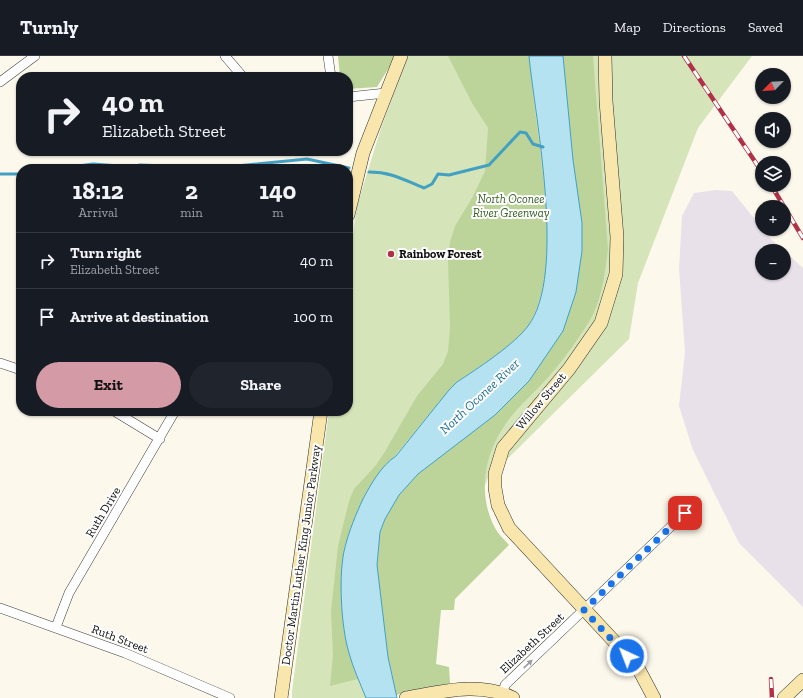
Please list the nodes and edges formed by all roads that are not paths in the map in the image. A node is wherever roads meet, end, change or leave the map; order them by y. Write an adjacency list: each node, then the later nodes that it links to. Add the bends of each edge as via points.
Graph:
1 (35, 56): 8 (street)
2 (225, 56): 6 (street)
3 (328, 56): 7 (street)
4 (401, 56): 9 (street)
5 (605, 56): 20 (street, Willow Street, via 617,237 616,274 601,323 569,369 503,448 495,474 498,506 509,528)
6 (239, 72)
7 (330, 72)
8 (0, 82)
9 (386, 93): 10 (street); 11 (street, via 363,153)
10 (353, 96)
11 (353, 194)
12 (0, 363): 13 (street)
13 (16, 368)
14 (122, 416): 17 (street)
15 (172, 416): 17 (street, Ruth Drive)
16 (320, 416): 23 (street, Doctor Martin Luther King Junior Parkway)
17 (160, 439): 21 (street, Ruth Drive, via 69,593)
18 (685, 513): 20 (street, Elizabeth Street)
19 (0, 608): 21 (street, Ruth Street)
20 (584, 610): 24 (street, Elizabeth Street, one-way to 20, via 505,685); 27 (street, Willow Street, via 637,666)
21 (56, 627): 25 (street, Ruth Street)
22 (803, 680): 28 (street)
23 (283, 695)
24 (508, 695): 26 (street, via 482,689 468,689)
25 (230, 698)
26 (406, 698)
27 (654, 698)
28 (784, 698)

